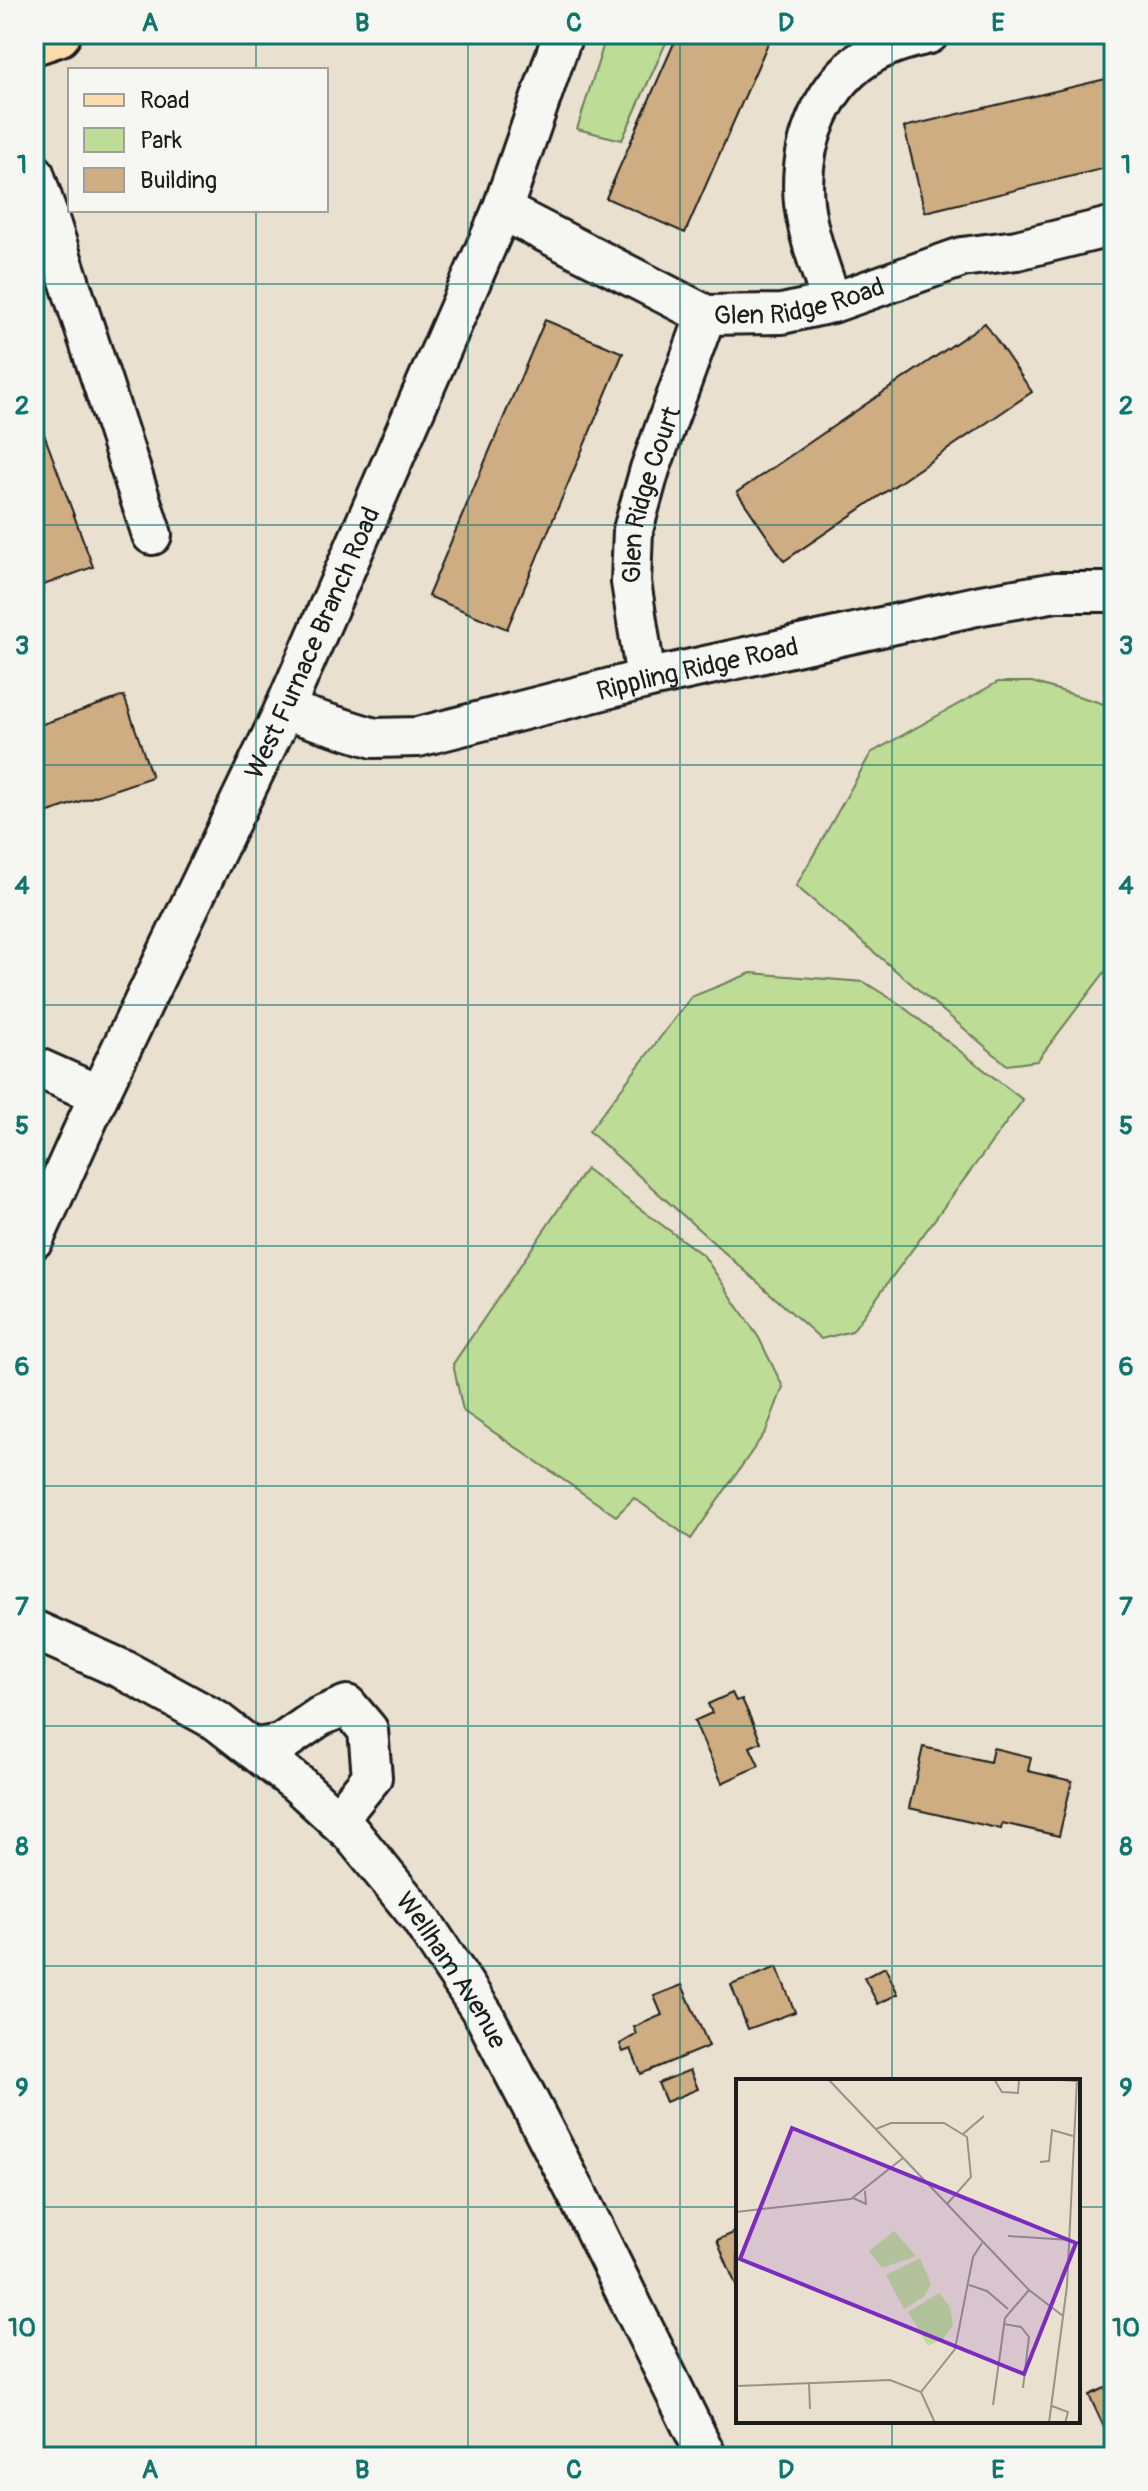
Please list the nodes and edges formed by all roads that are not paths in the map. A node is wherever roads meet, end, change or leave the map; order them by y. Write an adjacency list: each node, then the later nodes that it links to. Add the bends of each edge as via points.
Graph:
1 (58, 34): 4 (main road)
2 (563, 34): 6 (street, West Furnace Branch Road)
3 (929, 34): 8 (street, via 876,51 850,69 815,122 805,159 804,200)
4 (34, 42)
5 (34, 173): 10 (street)
6 (502, 210): 9 (street, Glen Ridge Road); 13 (street, West Furnace Branch Road)
7 (1114, 226): 8 (street, Glen Ridge Road, via 1017,250 962,257)
8 (832, 303): 9 (street, Glen Ridge Road, via 782,314)
9 (706, 315): 12 (street, Glen Ridge Court, via 633,530 631,582)
10 (152, 535)
11 (1114, 592): 12 (street, Rippling Ridge Road, via 1056,592 981,605)
12 (646, 679): 13 (street, Rippling Ridge Road, via 418,737 374,738)
13 (284, 710): 15 (street, West Furnace Branch Road)
14 (34, 1066): 15 (street)
15 (99, 1095): 16 (street, West Furnace Branch Road)
16 (34, 1239)
17 (34, 1630): 18 (street, Wellham Avenue, via 124,1670 217,1721)
18 (253, 1749): 19 (street, Wellham Avenue); 19 (street, via 280,1744 347,1705 368,1730 372,1777)
19 (337, 1820): 20 (street, Wellham Avenue, via 420,1918 484,2015)
20 (707, 2457)

